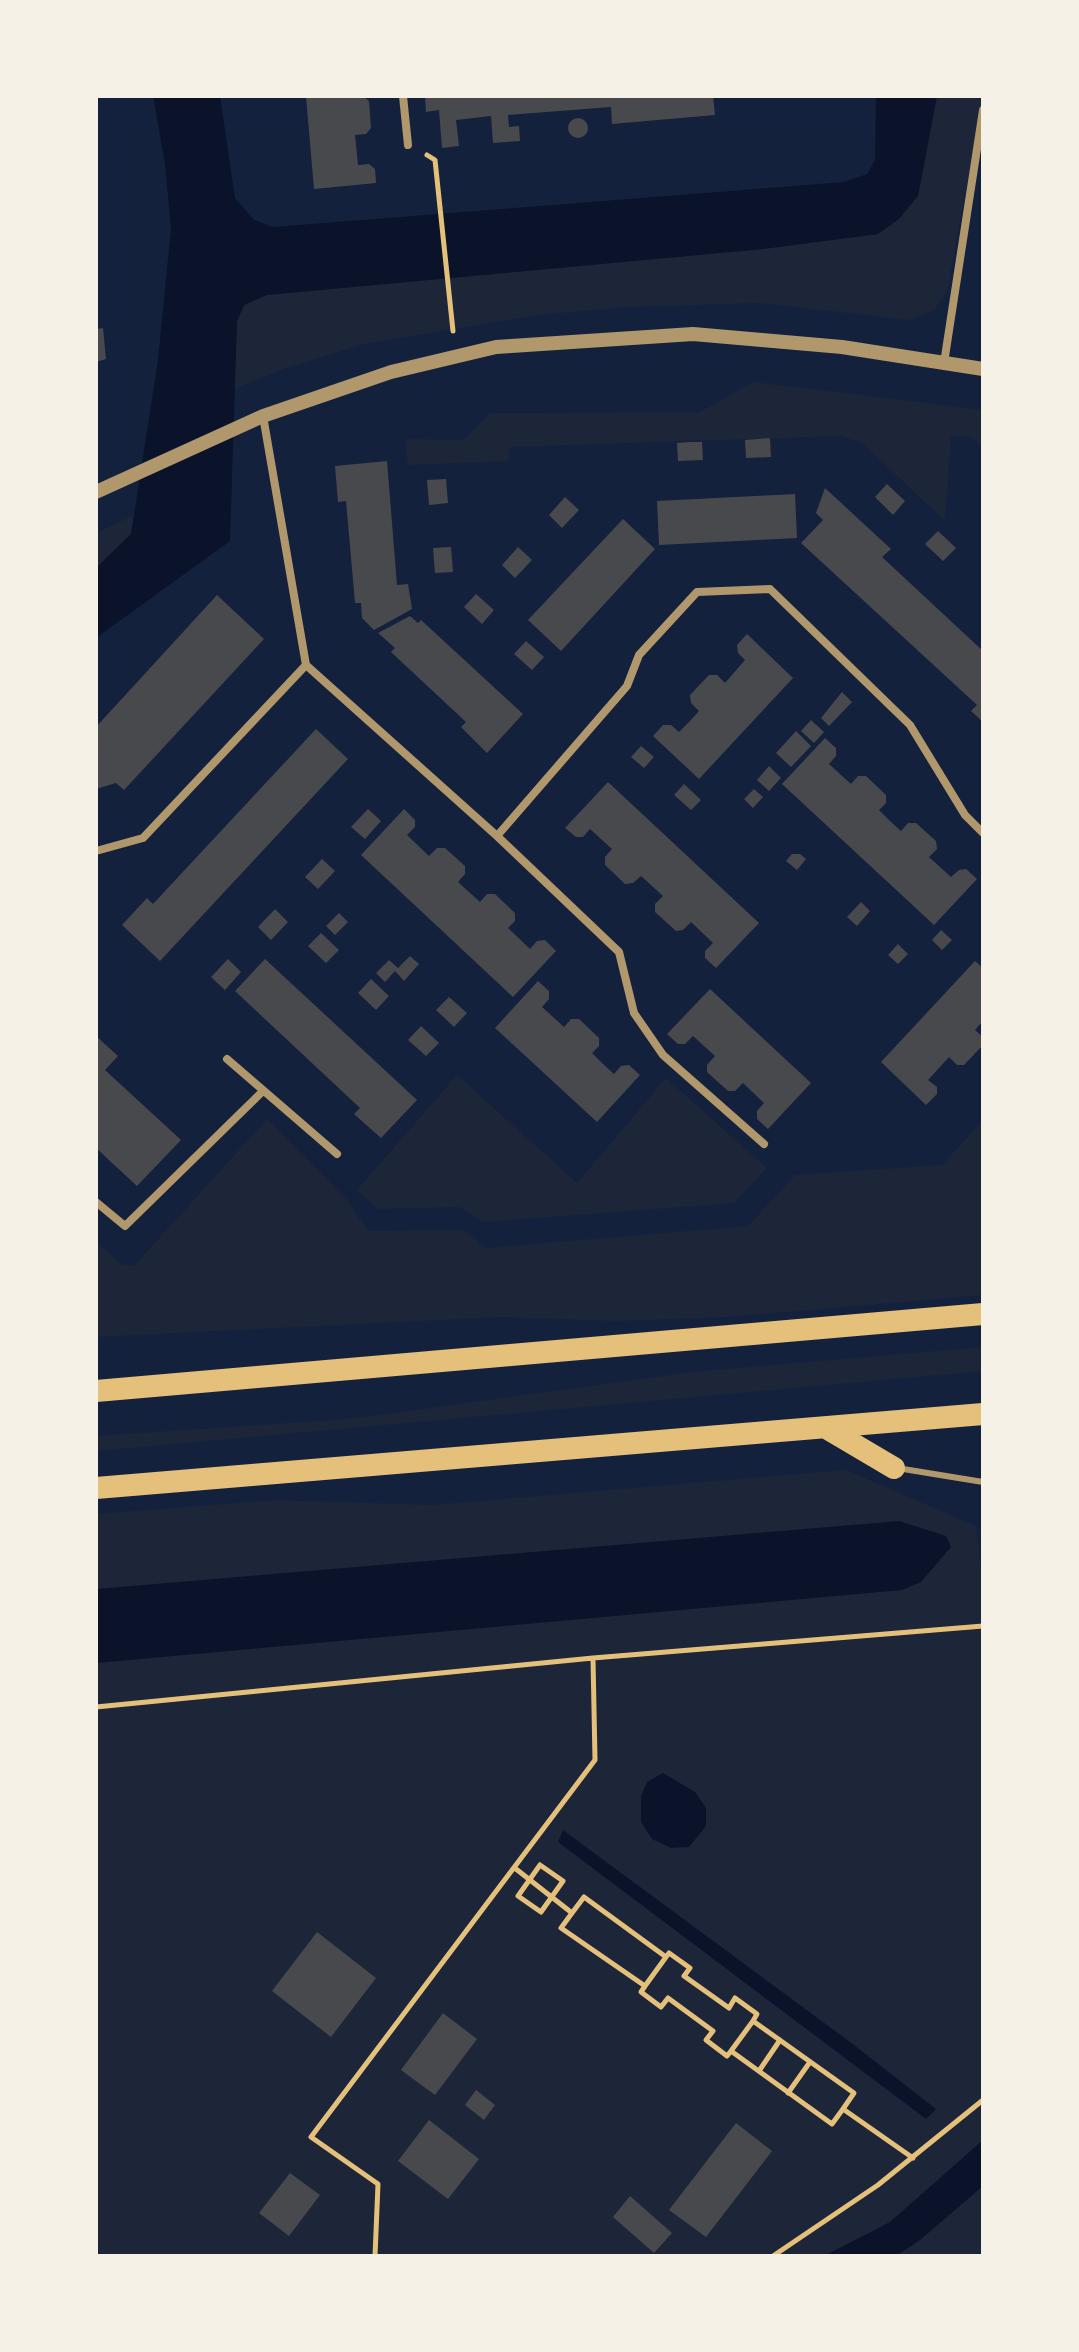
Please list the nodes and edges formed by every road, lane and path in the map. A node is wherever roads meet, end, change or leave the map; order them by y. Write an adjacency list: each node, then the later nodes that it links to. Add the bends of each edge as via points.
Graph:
1 (403, 96): 3 (street)
2 (983, 110): 5 (street)
3 (408, 145): 4 (path, via 435,160)
4 (456, 354): 5 (street, via 552,340 693,334 842,347); 7 (street)
5 (944, 363): 6 (street)
6 (983, 369)
7 (263, 416): 8 (street); 9 (street)
8 (96, 492)
9 (306, 665): 11 (street); 12 (street, via 143,838)
10 (983, 833): 11 (street, via 965,815 910,725 770,589 697,592 639,655 627,686)
11 (497, 836): 15 (street, via 619,952 634,1013 663,1055)
12 (96, 851)
13 (227, 1059): 14 (street)
14 (263, 1091): 16 (street); 17 (street, via 125,1226)
15 (764, 1144)
16 (337, 1154)
17 (96, 1202)
18 (983, 1314): 19 (highway)
19 (96, 1391)
20 (983, 1414): 21 (highway)
21 (828, 1429): 22 (highway); 24 (highway)
22 (894, 1468): 23 (lane)
23 (983, 1482)
24 (96, 1488)
25 (983, 1626): 26 (path)
26 (593, 1658): 27 (path); 28 (path, via 595,1760)
27 (96, 1707)
28 (516, 1869): 29 (path); 43 (path, via 311,2137 378,2184)
29 (530, 1880): 30 (path); 30 (path, via 540,1865 563,1881); 30 (path, via 518,1896 541,1912)
30 (552, 1897): 31 (path)
31 (572, 1913): 32 (path, via 584,1897); 33 (path, via 561,1928)
32 (666, 1957): 33 (path); 34 (path, via 669,1953 690,1968 684,1976 729,2008 735,1998 757,2014)
33 (645, 1986): 36 (path, via 641,1992 661,2007 668,1998 713,2031 706,2040 727,2056)
34 (753, 2021): 35 (path); 36 (path)
35 (780, 2040): 37 (path); 38 (path)
36 (731, 2051): 38 (path)
37 (810, 2062): 39 (path); 41 (path, via 854,2093)
38 (759, 2071): 39 (path)
39 (788, 2093): 41 (path, via 832,2124)
40 (983, 2100): 42 (path)
41 (843, 2109): 42 (path)
42 (913, 2158): 44 (path)
43 (375, 2256)
44 (773, 2256)

